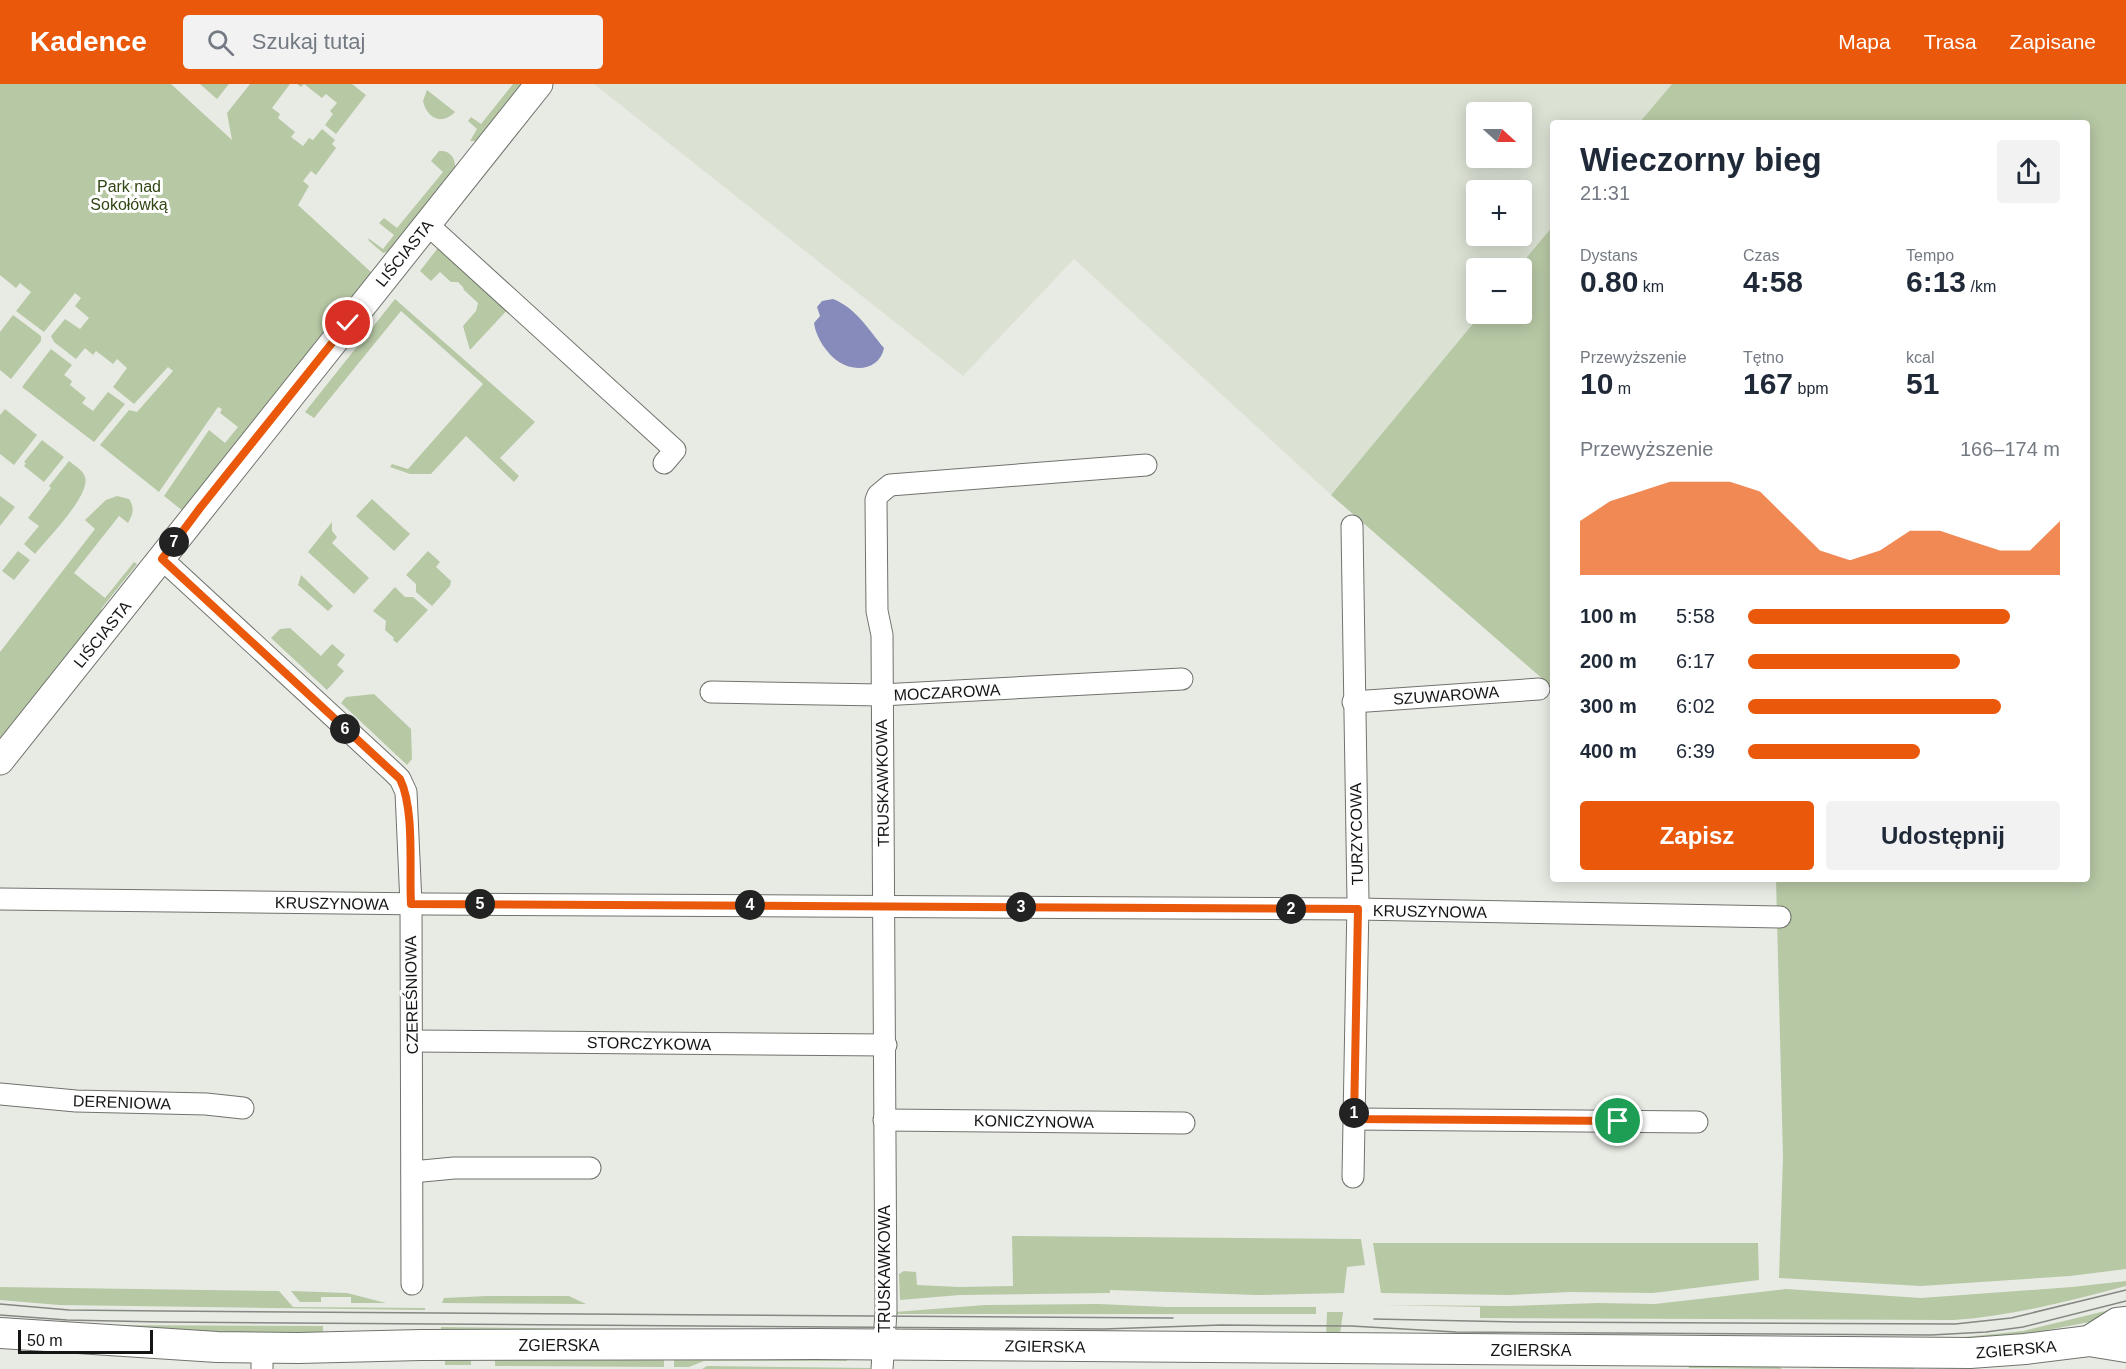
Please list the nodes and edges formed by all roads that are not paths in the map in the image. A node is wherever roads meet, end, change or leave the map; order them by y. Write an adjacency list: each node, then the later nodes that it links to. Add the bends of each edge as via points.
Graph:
1 (539, 84): 2 (street, LIŚCIASTA)
2 (427, 224): 3 (street, via 675,450); 6 (street, LIŚCIASTA)
3 (664, 463)
4 (1146, 465): 10 (street, TRUSKAWKOWA, via 890,485 884,489 875,508)
5 (1352, 526): 11 (street, TURZYCOWA)
6 (162, 559): 12 (street, LIŚCIASTA); 14 (street, CZEREŚNIOWA, via 400,779 406,792)
7 (1182, 679): 10 (street, MOCZAROWA)
8 (1539, 689): 11 (street, SZUWAROWA)
9 (711, 692): 10 (street, MOCZAROWA)
10 (881, 695): 15 (street, TRUSKAWKOWA)
11 (1353, 702): 16 (street, TURZYCOWA)
12 (0, 761)
13 (0, 899): 14 (street, KRUSZYNOWA)
14 (411, 904): 15 (street, KRUSZYNOWA); 18 (street, CZEREŚNIOWA)
15 (884, 906): 16 (street, KRUSZYNOWA); 19 (street, TRUSKAWKOWA)
16 (1358, 909): 17 (street, KRUSZYNOWA); 22 (street, TURZYCOWA)
17 (1780, 917)
18 (412, 1041): 19 (street, STORCZYKOWA); 27 (street, CZEREŚNIOWA)
19 (886, 1045): 23 (street, TRUSKAWKOWA)
20 (0, 1094): 21 (street, DERENIOWA)
21 (243, 1108)
22 (1354, 1119): 24 (street); 28 (street, TURZYCOWA)
23 (884, 1120): 25 (street, KONICZYNOWA); 34 (street, TRUSKAWKOWA)
24 (1697, 1122)
25 (1184, 1123)
26 (591, 1168): 27 (street, via 454,1168)
27 (412, 1172): 29 (street, CZEREŚNIOWA)
28 (1353, 1177)
29 (412, 1284)
30 (2126, 1322): 32 (main road, ZGIERSKA, via 2117,1323)
31 (0, 1333): 35 (main road, ZGIERSKA, via 217,1347)
32 (2089, 1341): 33 (main road, ZGIERSKA); 37 (main road, ZGIERSKA, via 1978,1353)
33 (2126, 1347)
34 (883, 1357): 35 (main road, ZGIERSKA, via 438,1345); 36 (main road, ZGIERSKA)
35 (262, 1358)
36 (1348, 1359): 37 (main road, ZGIERSKA)
37 (1796, 1360)

